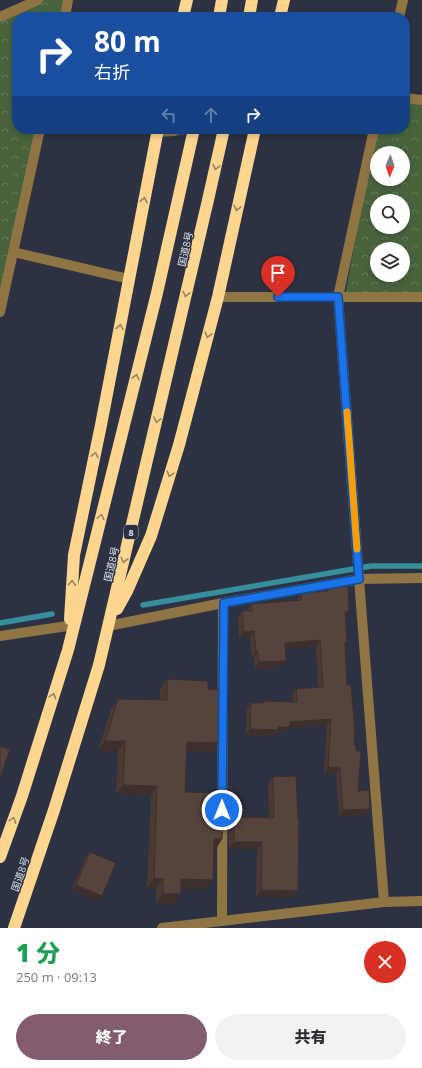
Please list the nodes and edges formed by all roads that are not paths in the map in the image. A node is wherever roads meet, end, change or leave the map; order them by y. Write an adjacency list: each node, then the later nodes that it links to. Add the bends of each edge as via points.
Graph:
1 (38, 0): 14 (street)
2 (68, 0): 8 (street)
3 (187, 0): 9 (highway)
4 (222, 0): 10 (highway)
5 (252, 0): 11 (highway)
6 (284, 0): 12 (highway)
7 (403, 0): 13 (street)
8 (66, 12)
9 (184, 12)
10 (219, 12)
11 (250, 12)
12 (281, 12)
13 (400, 12)
14 (0, 17)
15 (410, 99): 16 (street)
16 (422, 100)
17 (39, 134): 23 (street)
18 (157, 134): 24 (highway, one-way to 18)
19 (193, 134): 32 (highway, 国道8号, one-way to 19, via 157,293)
20 (223, 134): 33 (highway, 国道8号 / 8, one-way to 33)
21 (254, 134): 25 (highway, 8, one-way to 25)
22 (373, 134): 26 (street)
23 (13, 252): 24 (street); 28 (street)
24 (129, 279): 32 (highway, one-way to 24, via 74,555)
25 (218, 297): 26 (street); 33 (highway, 8, one-way to 33, via 179,445 151,536)
26 (338, 297): 27 (street); 30 (street)
27 (422, 297)
28 (0, 312)
29 (422, 578): 30 (street)
30 (359, 579): 31 (street); 37 (street)
31 (224, 603): 33 (street); 38 (street)
32 (72, 625): 34 (street); 35 (highway, 国道8号, one-way to 32, via 68,650)
33 (108, 626): 39 (highway, 国道8号 / 8, via 99,666 59,795)
34 (0, 636)
35 (0, 857)
36 (422, 901): 37 (street)
37 (384, 902): 38 (street)
38 (222, 921): 40 (street)
39 (14, 928)
40 (162, 928)

